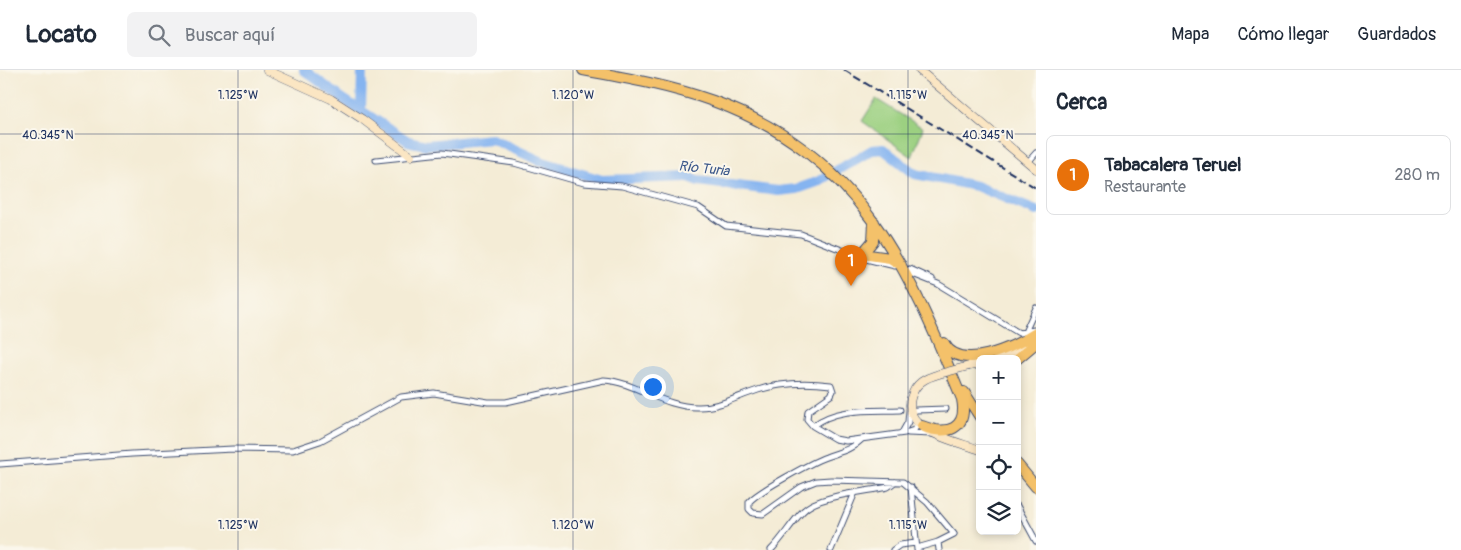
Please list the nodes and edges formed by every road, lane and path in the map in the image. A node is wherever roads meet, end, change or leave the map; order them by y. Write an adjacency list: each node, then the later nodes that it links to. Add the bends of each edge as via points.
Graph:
1 (267, 70): 5 (main road, via 331,99)
2 (583, 70): 9 (highway, via 674,89 745,114 779,133 824,166 844,184)
3 (920, 70): 7 (main road)
4 (1036, 153): 7 (street)
5 (411, 156): 6 (street); 10 (street, via 442,153 514,163 584,183 622,186 701,208 726,226 801,234)
6 (376, 160)
7 (1028, 162): 8 (main road)
8 (1036, 169)
9 (874, 221): 10 (highway, via 872,242); 11 (highway)
10 (858, 254): 11 (highway, via 890,258)
11 (903, 268): 12 (highway); 15 (street, via 938,284 1019,334)
12 (914, 289): 15 (highway, via 948,351 955,355 988,354 1016,345); 19 (highway)
13 (1036, 308): 15 (street)
14 (1036, 329): 15 (street)
15 (1031, 333)
16 (1036, 342): 17 (main road); 18 (highway)
17 (1006, 355)
18 (1021, 355)
19 (944, 356): 24 (highway); 25 (highway, via 962,399 962,417 958,425 947,431)
20 (976, 365): 21 (main road, bridge, via 924,380 916,387)
21 (912, 409): 22 (street); 25 (main road, via 912,416); 27 (street)
22 (946, 409)
23 (900, 410): 26 (street, via 839,414)
24 (976, 410)
25 (920, 425): 27 (street); 28 (main road)
26 (813, 426): 29 (street, via 835,439); 31 (street, via 808,419 808,411 831,395 830,385 776,384 718,406 696,408 661,400 628,385 604,380 506,402 434,393 401,397 320,440 293,450 233,449)
27 (902, 432): 28 (street); 29 (street)
28 (943, 436): 30 (main road)
29 (861, 440): 33 (street, via 754,496 749,502 749,509 762,514 801,487 816,482)
30 (976, 448)
31 (0, 464)
32 (1022, 473): 35 (highway)
33 (896, 482): 34 (street); 36 (street, via 888,488)
34 (911, 487): 39 (street, via 954,534); 40 (street)
35 (1036, 487)
36 (854, 495): 41 (street, via 822,499 808,506); 42 (street)
37 (1021, 513): 38 (street)
38 (1036, 541)
39 (938, 542): 40 (street); 44 (street)
40 (917, 547): 43 (street, via 900,545)
41 (773, 550)
42 (831, 550)
43 (893, 550)
44 (940, 550)

